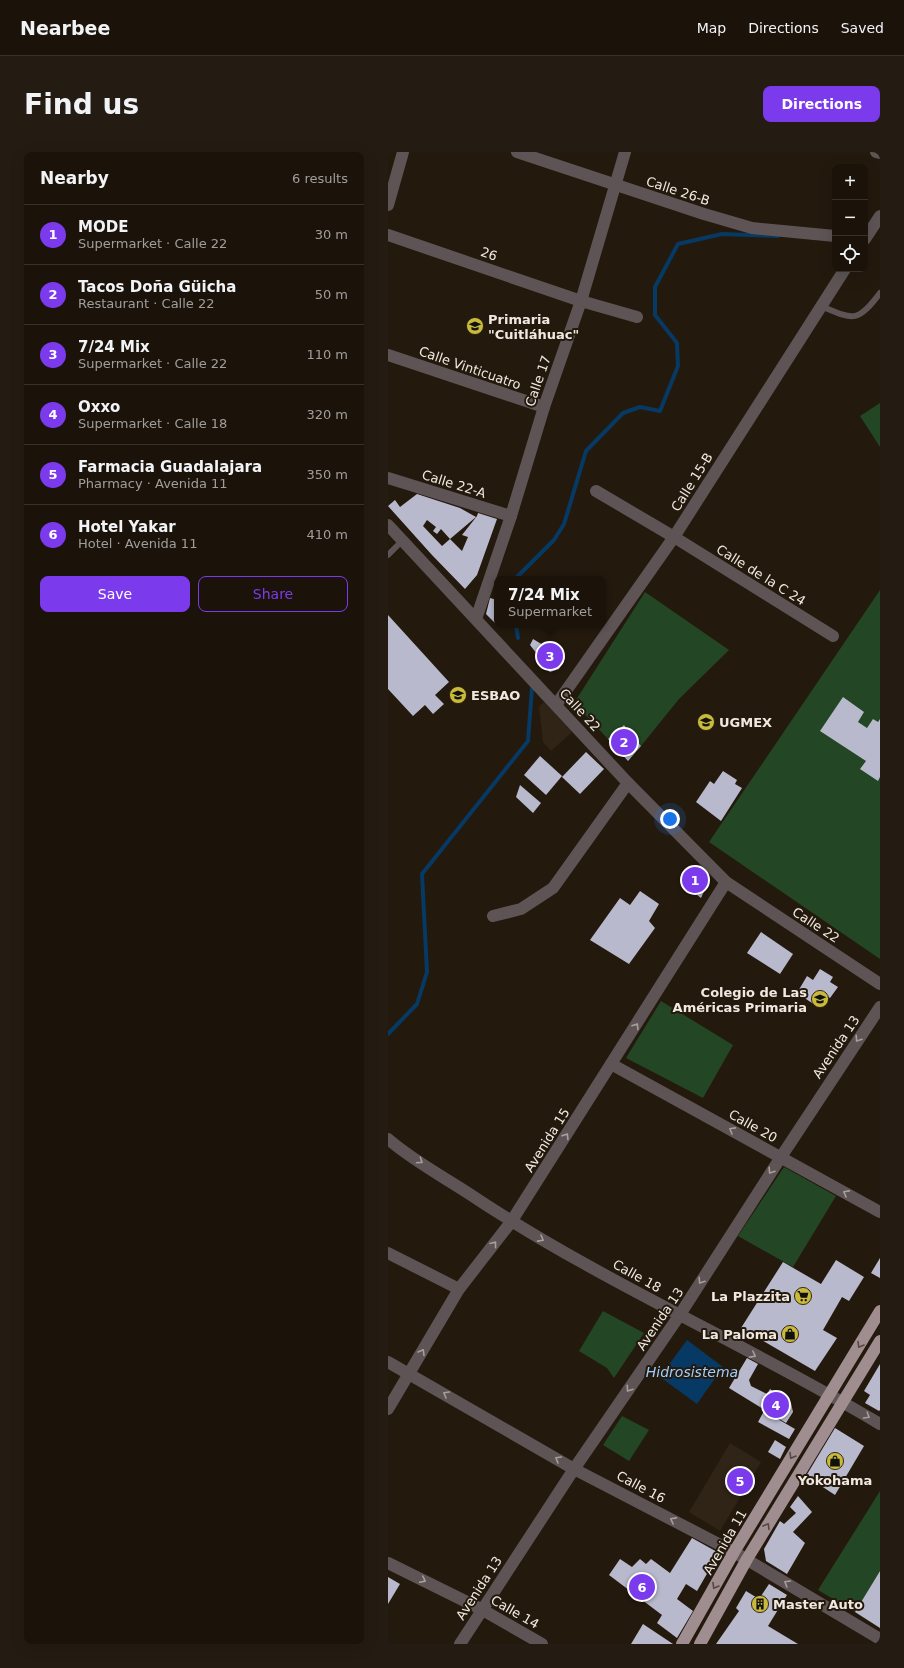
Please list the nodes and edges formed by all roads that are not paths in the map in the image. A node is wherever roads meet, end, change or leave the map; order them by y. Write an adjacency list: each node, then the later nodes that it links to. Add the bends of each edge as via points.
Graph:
1 (403, 152): 7 (street)
2 (517, 152): 6 (street, Calle 26-B)
3 (625, 152): 6 (street, Calle 17)
4 (876, 152): 5 (street)
5 (880, 153)
6 (614, 185): 10 (street, Calle 26-B, via 752,228); 14 (street, Calle 17)
7 (388, 205)
8 (880, 216): 11 (street)
9 (388, 235): 14 (street, 26)
10 (832, 236)
11 (867, 236)
12 (843, 272): 15 (street, Calle 15-B)
13 (880, 293): 15 (lane, via 865,312 856,316 840,314)
14 (581, 301): 16 (street, 26); 18 (street, Calle 17)
15 (820, 306): 23 (street, Calle 15-B)
16 (637, 317)
17 (388, 355): 18 (street, Calle Vinticuatro)
18 (544, 407): 21 (street, Calle 17)
19 (388, 478): 21 (street, Calle 22-A)
20 (596, 490): 23 (street, Calle de la C 24)
21 (511, 516): 26 (street, Calle 17)
22 (388, 525): 24 (street, Calle 22)
23 (674, 536): 27 (street, Calle de la C 24); 28 (street, Calle 15-B)
24 (402, 541): 25 (lane); 26 (street, Calle 22)
25 (388, 555)
26 (476, 619): 28 (street, Calle 22)
27 (833, 636)
28 (556, 705): 29 (street, Calle 22)
29 (628, 783): 30 (street, Calle 22); 31 (street, via 553,888 520,909)
30 (726, 882): 32 (street, Calle 22); 34 (street, Avenida 15, one-way to 30)
31 (493, 916)
32 (880, 984)
33 (880, 1007): 36 (street, Avenida 13, one-way to 36)
34 (611, 1064): 36 (street, Calle 20, one-way to 34); 38 (street, Avenida 15, one-way to 34)
35 (388, 1139): 38 (street, Calle 18, one-way to 38)
36 (781, 1157): 37 (street, Calle 20, one-way to 36); 42 (street, Avenida 13, one-way to 42)
37 (880, 1212)
38 (511, 1222): 40 (street, Avenida 15, one-way to 38); 42 (street, Calle 18, one-way to 42)
39 (388, 1253): 40 (street)
40 (459, 1289): 45 (street, Avenida 15, one-way to 40)
41 (880, 1311): 46 (main road, Avenida 11, one-way to 46)
42 (679, 1316): 46 (street, Calle 18, one-way to 46); 50 (street, Avenida 13, one-way to 50)
43 (880, 1340): 47 (main road)
44 (388, 1362): 45 (street, Calle 16)
45 (409, 1373): 48 (street, Avenida 15); 50 (street, Calle 16, one-way to 45)
46 (829, 1394): 47 (street, Calle 18); 51 (main road, Avenida 11, one-way to 51)
47 (843, 1402): 49 (street, Calle 18, one-way to 49); 52 (main road, one-way to 47)
48 (388, 1410)
49 (880, 1424)
50 (574, 1469): 51 (street, Calle 16, one-way to 50); 54 (street, Avenida 13)
51 (734, 1552): 52 (street, Calle 16); 58 (main road, Avenida 11, one-way to 58)
52 (747, 1559): 55 (street, Calle 16, one-way to 52); 59 (main road)
53 (388, 1564): 54 (street, Calle 14, one-way to 54)
54 (481, 1609): 56 (street, Avenida 13); 57 (street, Calle 14)
55 (880, 1639)
56 (460, 1644)
57 (542, 1644)
58 (682, 1644)
59 (700, 1644)

